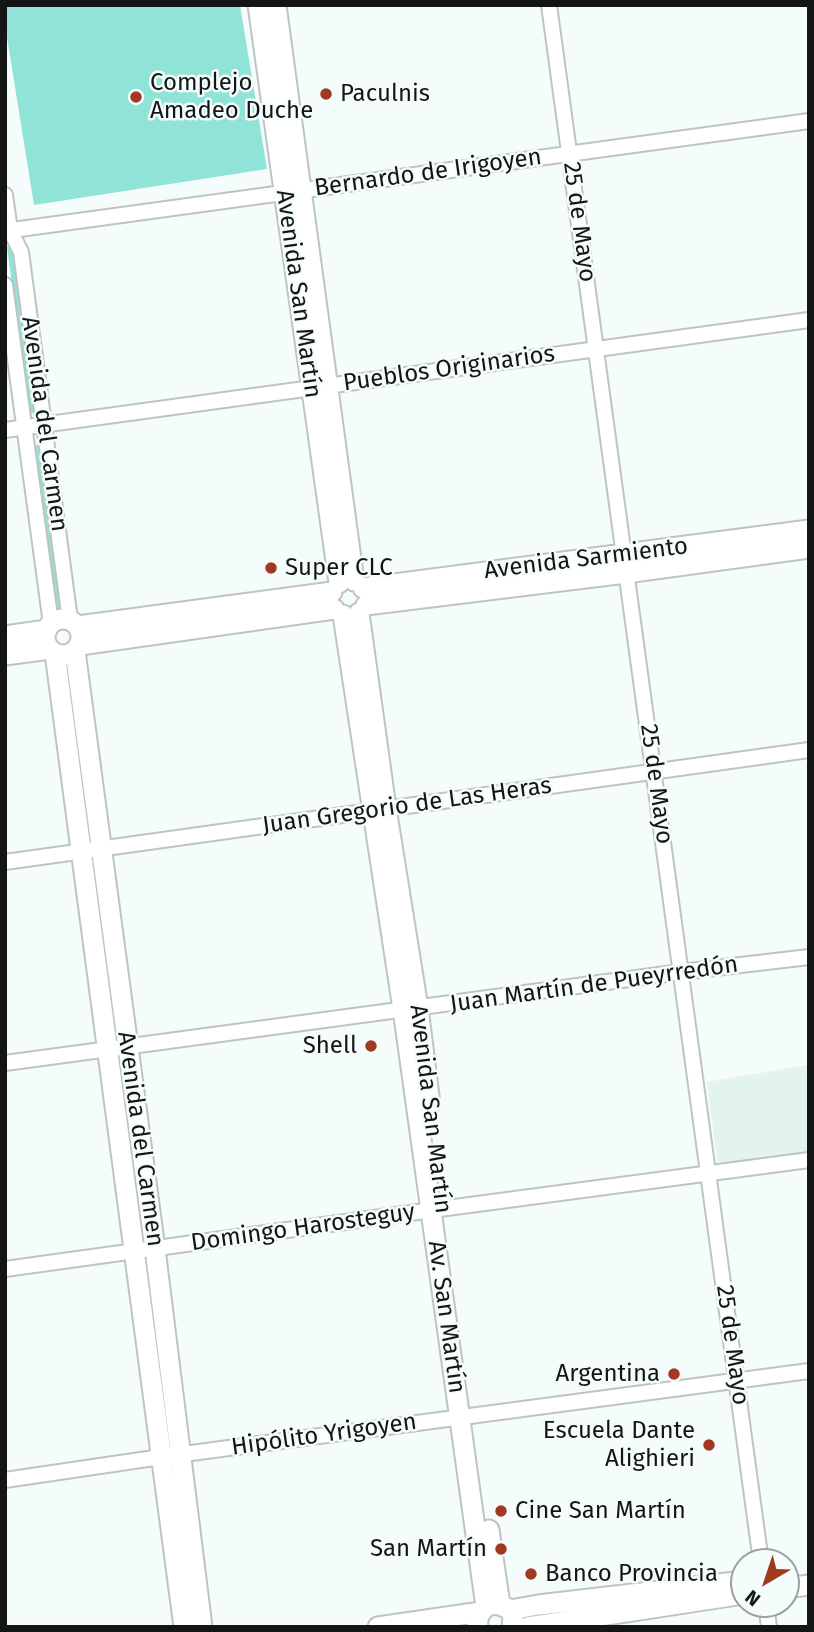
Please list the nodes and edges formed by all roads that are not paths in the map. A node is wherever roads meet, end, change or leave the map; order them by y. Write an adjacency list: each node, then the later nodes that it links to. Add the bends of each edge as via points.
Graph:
1 (258, 5): 6 (main road, Avenida San Martín)
2 (276, 5): 6 (main road, Avenida San Martín)
3 (549, 5): 5 (street, 25 de Mayo)
4 (809, 121): 5 (street, Bernardo de Irigoyen)
5 (569, 154): 6 (street, Bernardo de Irigoyen); 11 (street, 25 de Mayo)
6 (293, 192): 8 (street, Bernardo de Irigoyen); 12 (main road, Avenida San Martín)
7 (5, 195): 8 (street, Avenida del Carmen)
8 (7, 235): 13 (street, Avenida del Carmen, via 21,251)
9 (5, 285): 14 (street, Avenida del Carmen)
10 (809, 320): 11 (street, Pueblos Originarios)
11 (596, 349): 12 (street, Pueblos Originarios); 18 (street, 25 de Mayo)
12 (319, 387): 13 (street, Pueblos Originarios); 19 (main road, Avenida San Martín)
13 (44, 425): 14 (street, Pueblos Originarios); 21 (street, Avenida del Carmen)
14 (24, 427): 15 (street, Pueblos Originarios); 21 (street, Avenida del Carmen)
15 (5, 430)
16 (809, 530): 18 (main road, Avenida Sarmiento)
17 (809, 548): 18 (main road, Avenida Sarmiento)
18 (625, 564): 19 (main road, Avenida Sarmiento); 24 (street, 25 de Mayo)
19 (349, 598): 21 (main road, Avenida Sarmiento); 25 (main road, Avenida San Martín)
20 (5, 636): 21 (main road, Avenida Sarmiento)
21 (63, 637): 22 (main road, Avenida Sarmiento); 26 (main road, Avenida del Carmen); 27 (main road, Avenida del Carmen)
22 (5, 655)
23 (809, 750): 24 (street, Juan Gregorio de Las Heras)
24 (654, 771): 25 (street, Juan Gregorio de Las Heras); 30 (street, 25 de Mayo)
25 (379, 809): 26 (street, Juan Gregorio de Las Heras); 31 (main road, Avenida San Martín)
26 (100, 849): 27 (street, Juan Gregorio de Las Heras); 32 (main road, Avenida del Carmen)
27 (80, 851): 28 (street, Juan Gregorio de Las Heras); 33 (main road, Avenida del Carmen)
28 (5, 862)
29 (809, 957): 30 (street, Juan Martín de Pueyrredón)
30 (681, 972): 31 (street, Juan Martín de Pueyrredón); 36 (street, 25 de Mayo)
31 (410, 1009): 32 (street, Juan Martín de Pueyrredón); 37 (main road, Avenida San Martín)
32 (127, 1047): 33 (street, Juan Martín de Pueyrredón); 38 (main road, Avenida del Carmen)
33 (106, 1049): 34 (street, Juan Martín de Pueyrredón); 39 (main road, Avenida del Carmen)
34 (5, 1063)
35 (809, 1160): 36 (street, Domingo Harosteguy)
36 (709, 1174): 37 (street, Domingo Harosteguy); 42 (street, 25 de Mayo)
37 (437, 1210): 38 (street, Domingo Harosteguy); 43 (main road, Avenida San Martín)
38 (155, 1248): 39 (street, Domingo Harosteguy); 44 (main road, Avenida del Carmen)
39 (134, 1251): 40 (street, Domingo Harosteguy); 44 (main road, Avenida del Carmen)
40 (5, 1269)
41 (809, 1371): 42 (street, Hipólito Yrigoyen)
42 (737, 1381): 43 (street, Hipólito Yrigoyen); 46 (street, 25 de Mayo)
43 (466, 1417): 44 (street, Hipólito Yrigoyen); 49 (main road, Avenida San Martín)
44 (171, 1456): 45 (street, Hipólito Yrigoyen); 50 (main road, Avenida del Carmen); 51 (main road, Avenida del Carmen)
45 (5, 1480)
46 (759, 1548)
47 (730, 1583): 49 (main road)
48 (730, 1596): 53 (main road)
49 (489, 1617): 52 (main road)
50 (184, 1627)
51 (202, 1627)
52 (378, 1627)
53 (528, 1627)

